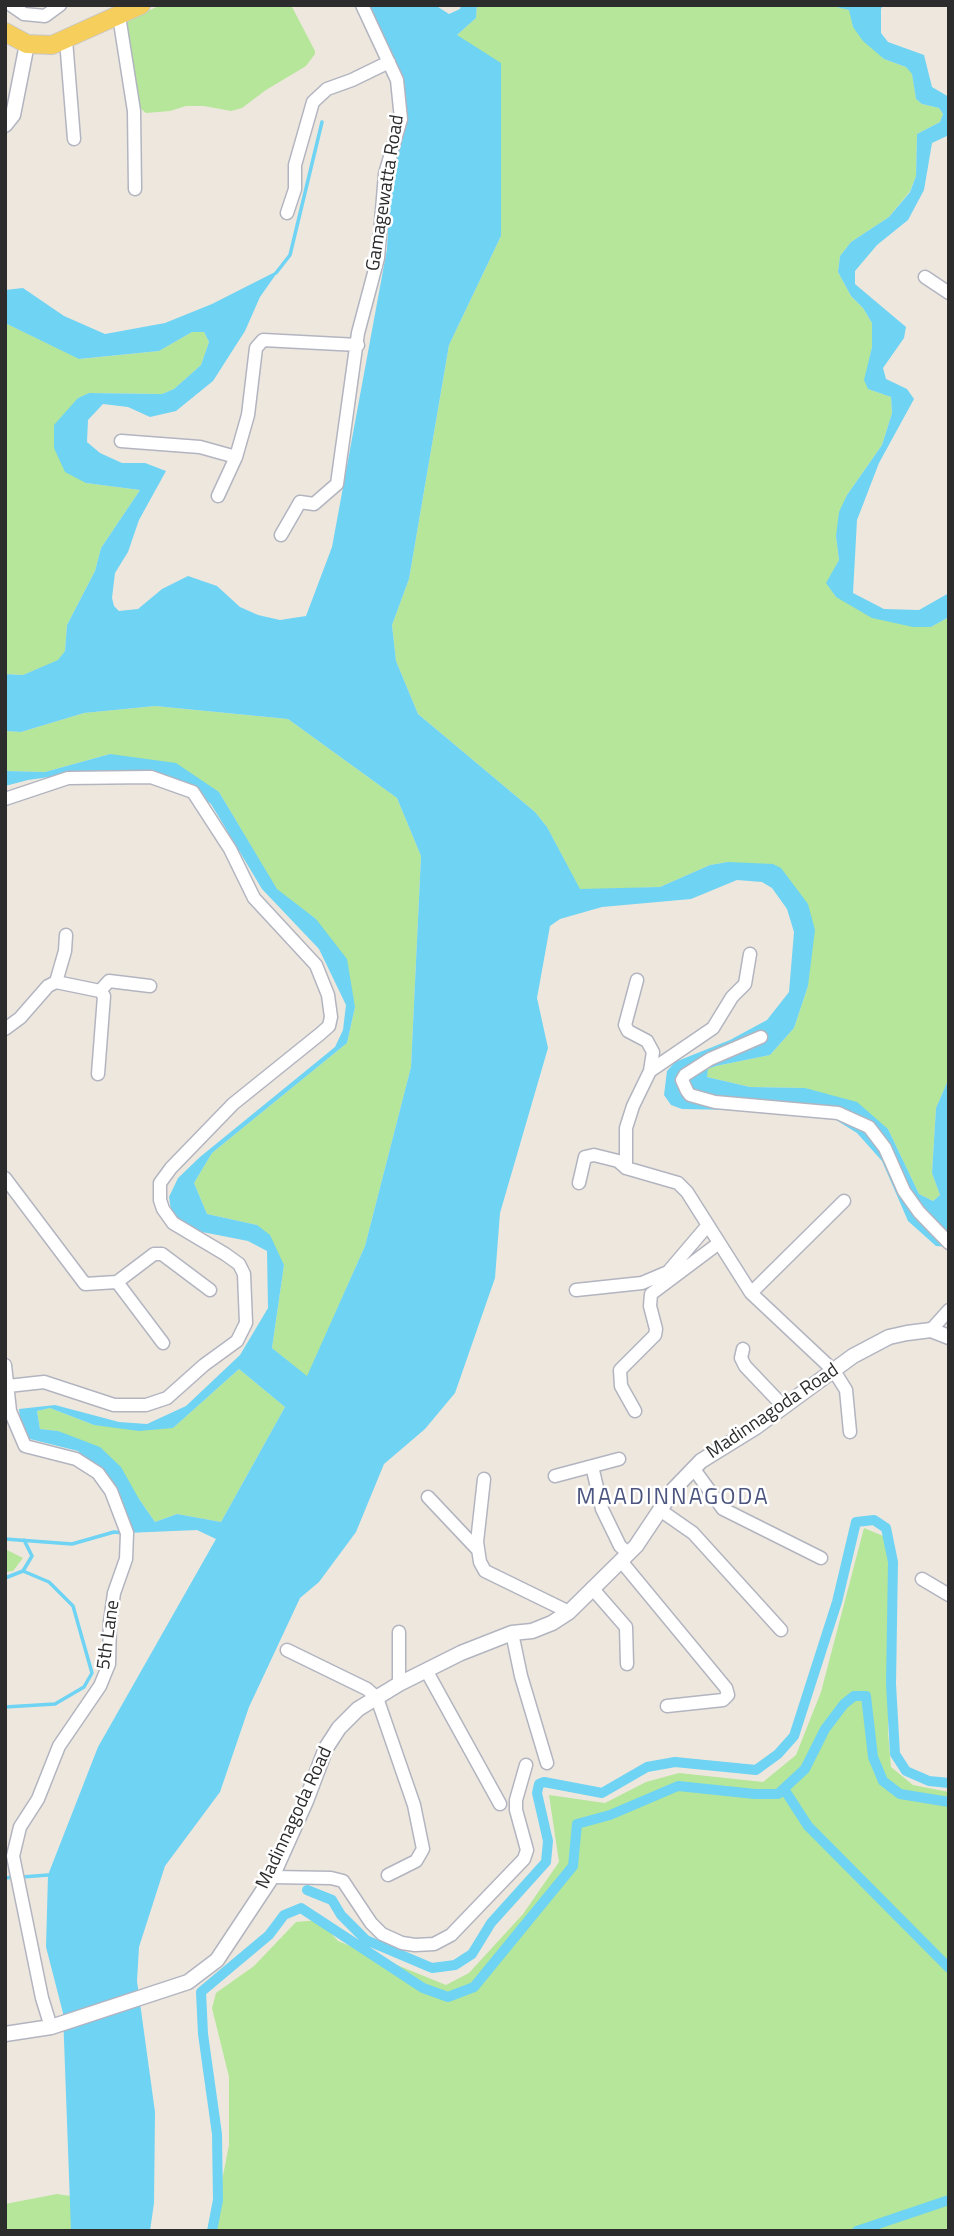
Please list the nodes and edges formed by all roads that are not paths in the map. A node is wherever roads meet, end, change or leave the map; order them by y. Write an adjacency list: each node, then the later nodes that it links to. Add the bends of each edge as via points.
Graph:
1 (11, 5): 2 (street, via 24,14 45,16)
2 (60, 5)
3 (141, 5): 5 (main road)
4 (362, 5): 9 (street, Gamagewatta Road)
5 (119, 16): 7 (main road); 12 (street, via 134,111)
6 (5, 32): 8 (main road)
7 (66, 40): 8 (main road, via 52,45); 11 (street)
8 (27, 44): 10 (street, via 13,115)
9 (389, 62): 13 (street, via 327,89 313,102); 16 (street, Gamagewatta Road, via 397,80 401,118 385,174 379,258)
10 (5, 125)
11 (74, 139)
12 (135, 189)
13 (287, 213)
14 (925, 277): 15 (street)
15 (949, 293)
16 (358, 345): 18 (street, via 263,340 256,348 248,415); 20 (street, Gamagewatta Road, via 337,484 314,504 300,502)
17 (121, 441): 18 (street, via 200,447)
18 (236, 457): 19 (street)
19 (218, 496)
20 (281, 536)
21 (5, 799): 50 (street, via 68,778 151,777 193,792 230,849 254,898 316,965 331,1017 320,1034 233,1104 160,1183 160,1200 173,1223 239,1264 244,1274 246,1323 236,1340 167,1398 146,1405 114,1405 44,1382)
22 (66, 935): 25 (street)
23 (750, 954): 30 (street, via 745,984 713,1028)
24 (637, 980): 30 (street, via 625,1025 653,1052)
25 (56, 982): 27 (street); 28 (street)
26 (150, 986): 27 (street, via 109,981)
27 (100, 991): 31 (street, via 104,996)
28 (5, 1029)
29 (761, 1037): 38 (street, via 685,1075 682,1080 690,1095 715,1102 838,1113 869,1127 886,1148 904,1191)
30 (650, 1071): 32 (street, via 626,1128)
31 (99, 1074)
32 (626, 1168): 34 (street, via 618,1161 584,1157); 36 (street, via 678,1183)
33 (5, 1178): 39 (street, via 85,1284)
34 (579, 1183)
35 (844, 1201): 42 (street)
36 (708, 1225): 37 (street); 41 (street, via 668,1272 642,1283)
37 (719, 1243): 42 (street); 52 (street, via 652,1294 655,1335 620,1370 621,1386)
38 (949, 1243)
39 (117, 1282): 40 (street, via 154,1254 162,1254); 46 (street)
40 (209, 1290)
41 (576, 1290)
42 (751, 1293): 49 (street)
43 (949, 1310): 44 (street)
44 (931, 1330): 45 (street); 49 (street, Madinnagoda Road, via 889,1337)
45 (949, 1337)
46 (163, 1343)
47 (743, 1349): 51 (street, via 741,1358 746,1366)
48 (5, 1365): 50 (street, 5th Lane)
49 (834, 1371): 51 (street, Madinnagoda Road); 53 (street, via 846,1390)
50 (8, 1385): 82 (street, 5th Lane, via 10,1411 25,1447 76,1459 98,1473 111,1491 127,1533 126,1559 110,1622 109,1664 100,1686 59,1746 38,1799 20,1827 13,1856 42,1998)
51 (784, 1407): 56 (street, Madinnagoda Road)
52 (635, 1411)
53 (850, 1432)
54 (619, 1459): 55 (street)
55 (592, 1466): 57 (street); 62 (street, via 602,1509)
56 (693, 1468): 60 (street, Madinnagoda Road); 63 (street, via 723,1509)
57 (555, 1476)
58 (484, 1479): 61 (street)
59 (428, 1497): 61 (street)
60 (660, 1510): 62 (street, Madinnagoda Road); 68 (street, via 692,1533)
61 (478, 1550): 67 (street, via 485,1571)
62 (625, 1558): 65 (street, Madinnagoda Road); 76 (street, via 728,1695 723,1700)
63 (821, 1559)
64 (922, 1580): 66 (street)
65 (592, 1588): 67 (street, Madinnagoda Road); 72 (street, via 626,1627)
66 (949, 1595)
67 (569, 1612): 70 (street, Madinnagoda Road, via 532,1631)
68 (781, 1630)
69 (398, 1632): 74 (street)
70 (512, 1633): 73 (street, Madinnagoda Road); 77 (street)
71 (287, 1650): 75 (street)
72 (627, 1664)
73 (426, 1670): 74 (street, Madinnagoda Road); 79 (street)
74 (399, 1684): 75 (street, Madinnagoda Road)
75 (377, 1698): 80 (street, via 414,1805 423,1849 416,1861); 81 (street, Madinnagoda Road, via 358,1709 326,1748)
76 (667, 1706)
77 (547, 1763)
78 (526, 1765): 81 (street, via 516,1800 527,1850 524,1858 451,1935 434,1944 402,1943 382,1934 343,1881)
79 (500, 1804)
80 (388, 1875)
81 (272, 1877): 82 (street, Madinnagoda Road, via 217,1960 188,1982)
82 (55, 2026): 83 (street, Madinnagoda Road)
83 (5, 2034)

